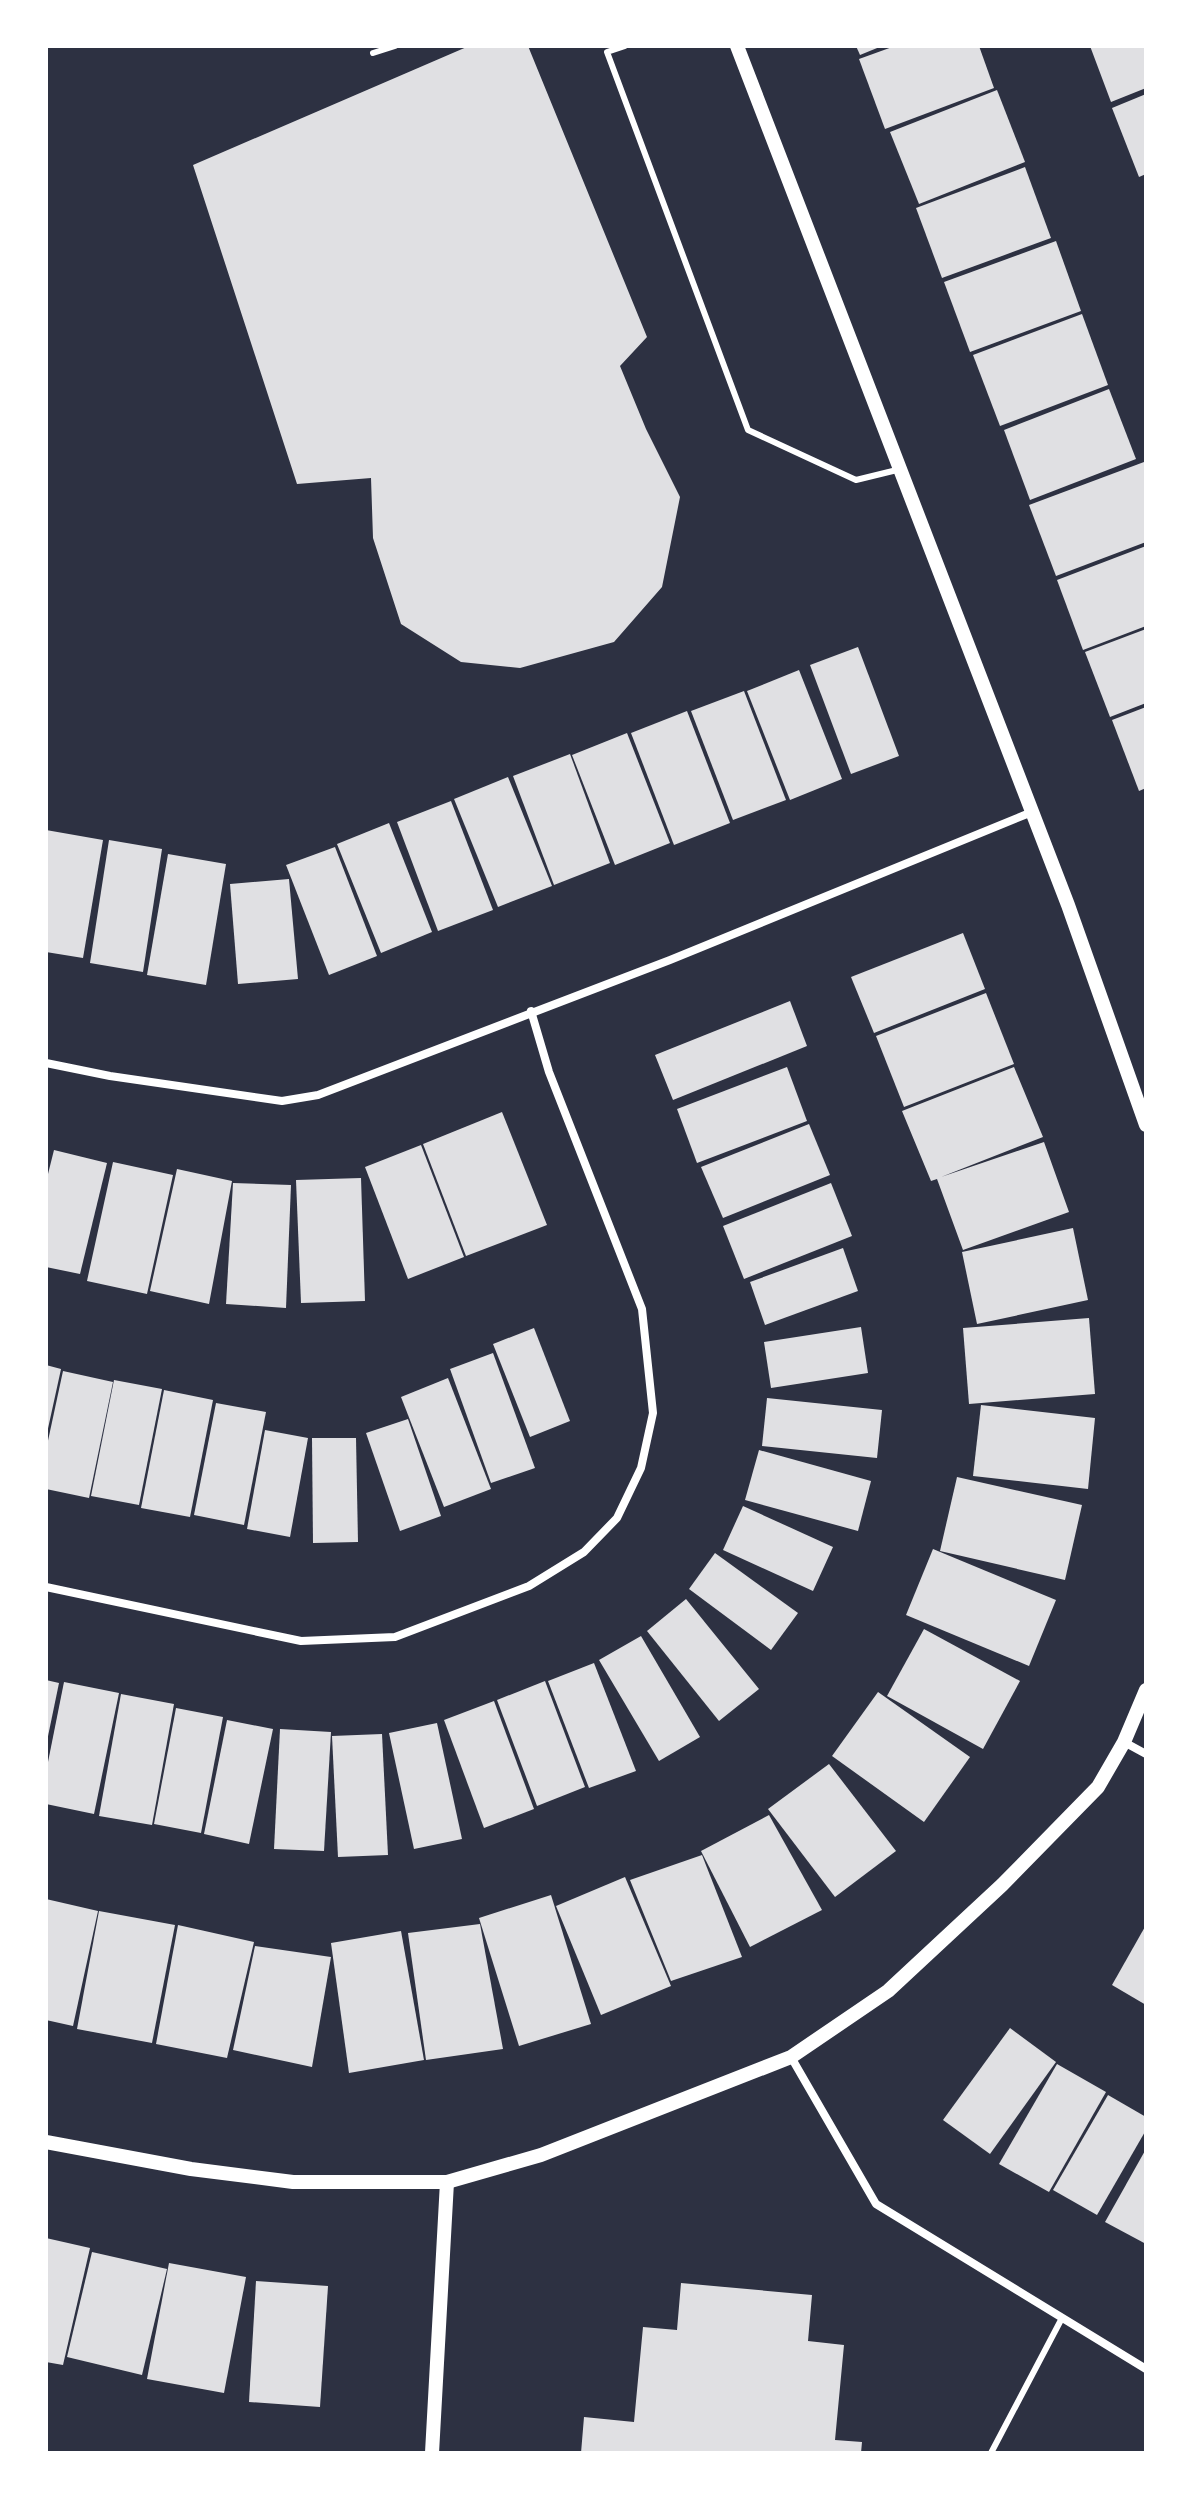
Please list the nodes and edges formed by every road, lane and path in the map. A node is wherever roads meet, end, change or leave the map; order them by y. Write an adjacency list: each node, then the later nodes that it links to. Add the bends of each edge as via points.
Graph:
1 (395, 46): 5 (lane)
2 (625, 46): 4 (lane)
3 (737, 46): 6 (street)
4 (605, 49): 6 (lane, via 748,430 856,480)
5 (373, 53)
6 (901, 469): 7 (street)
7 (1032, 812): 8 (street); 10 (street)
8 (531, 1011): 9 (street, via 318,1095 282,1101); 11 (street, via 549,1072 642,1309 653,1413 641,1468 617,1518 584,1552 529,1586 395,1637 301,1641)
9 (46, 1063)
10 (1146, 1125)
11 (46, 1587)
12 (1146, 1690): 13 (street)
13 (1124, 1742): 14 (street); 15 (street, via 1098,1787 1002,1885 888,1991)
14 (1146, 1754)
15 (791, 2057): 17 (street, via 541,2155); 18 (street, via 876,2204)
16 (46, 2142): 17 (street, via 293,2182)
17 (447, 2182): 20 (street)
18 (1062, 2318): 19 (street); 21 (lane)
19 (1146, 2369)
20 (432, 2453)
21 (991, 2453)

